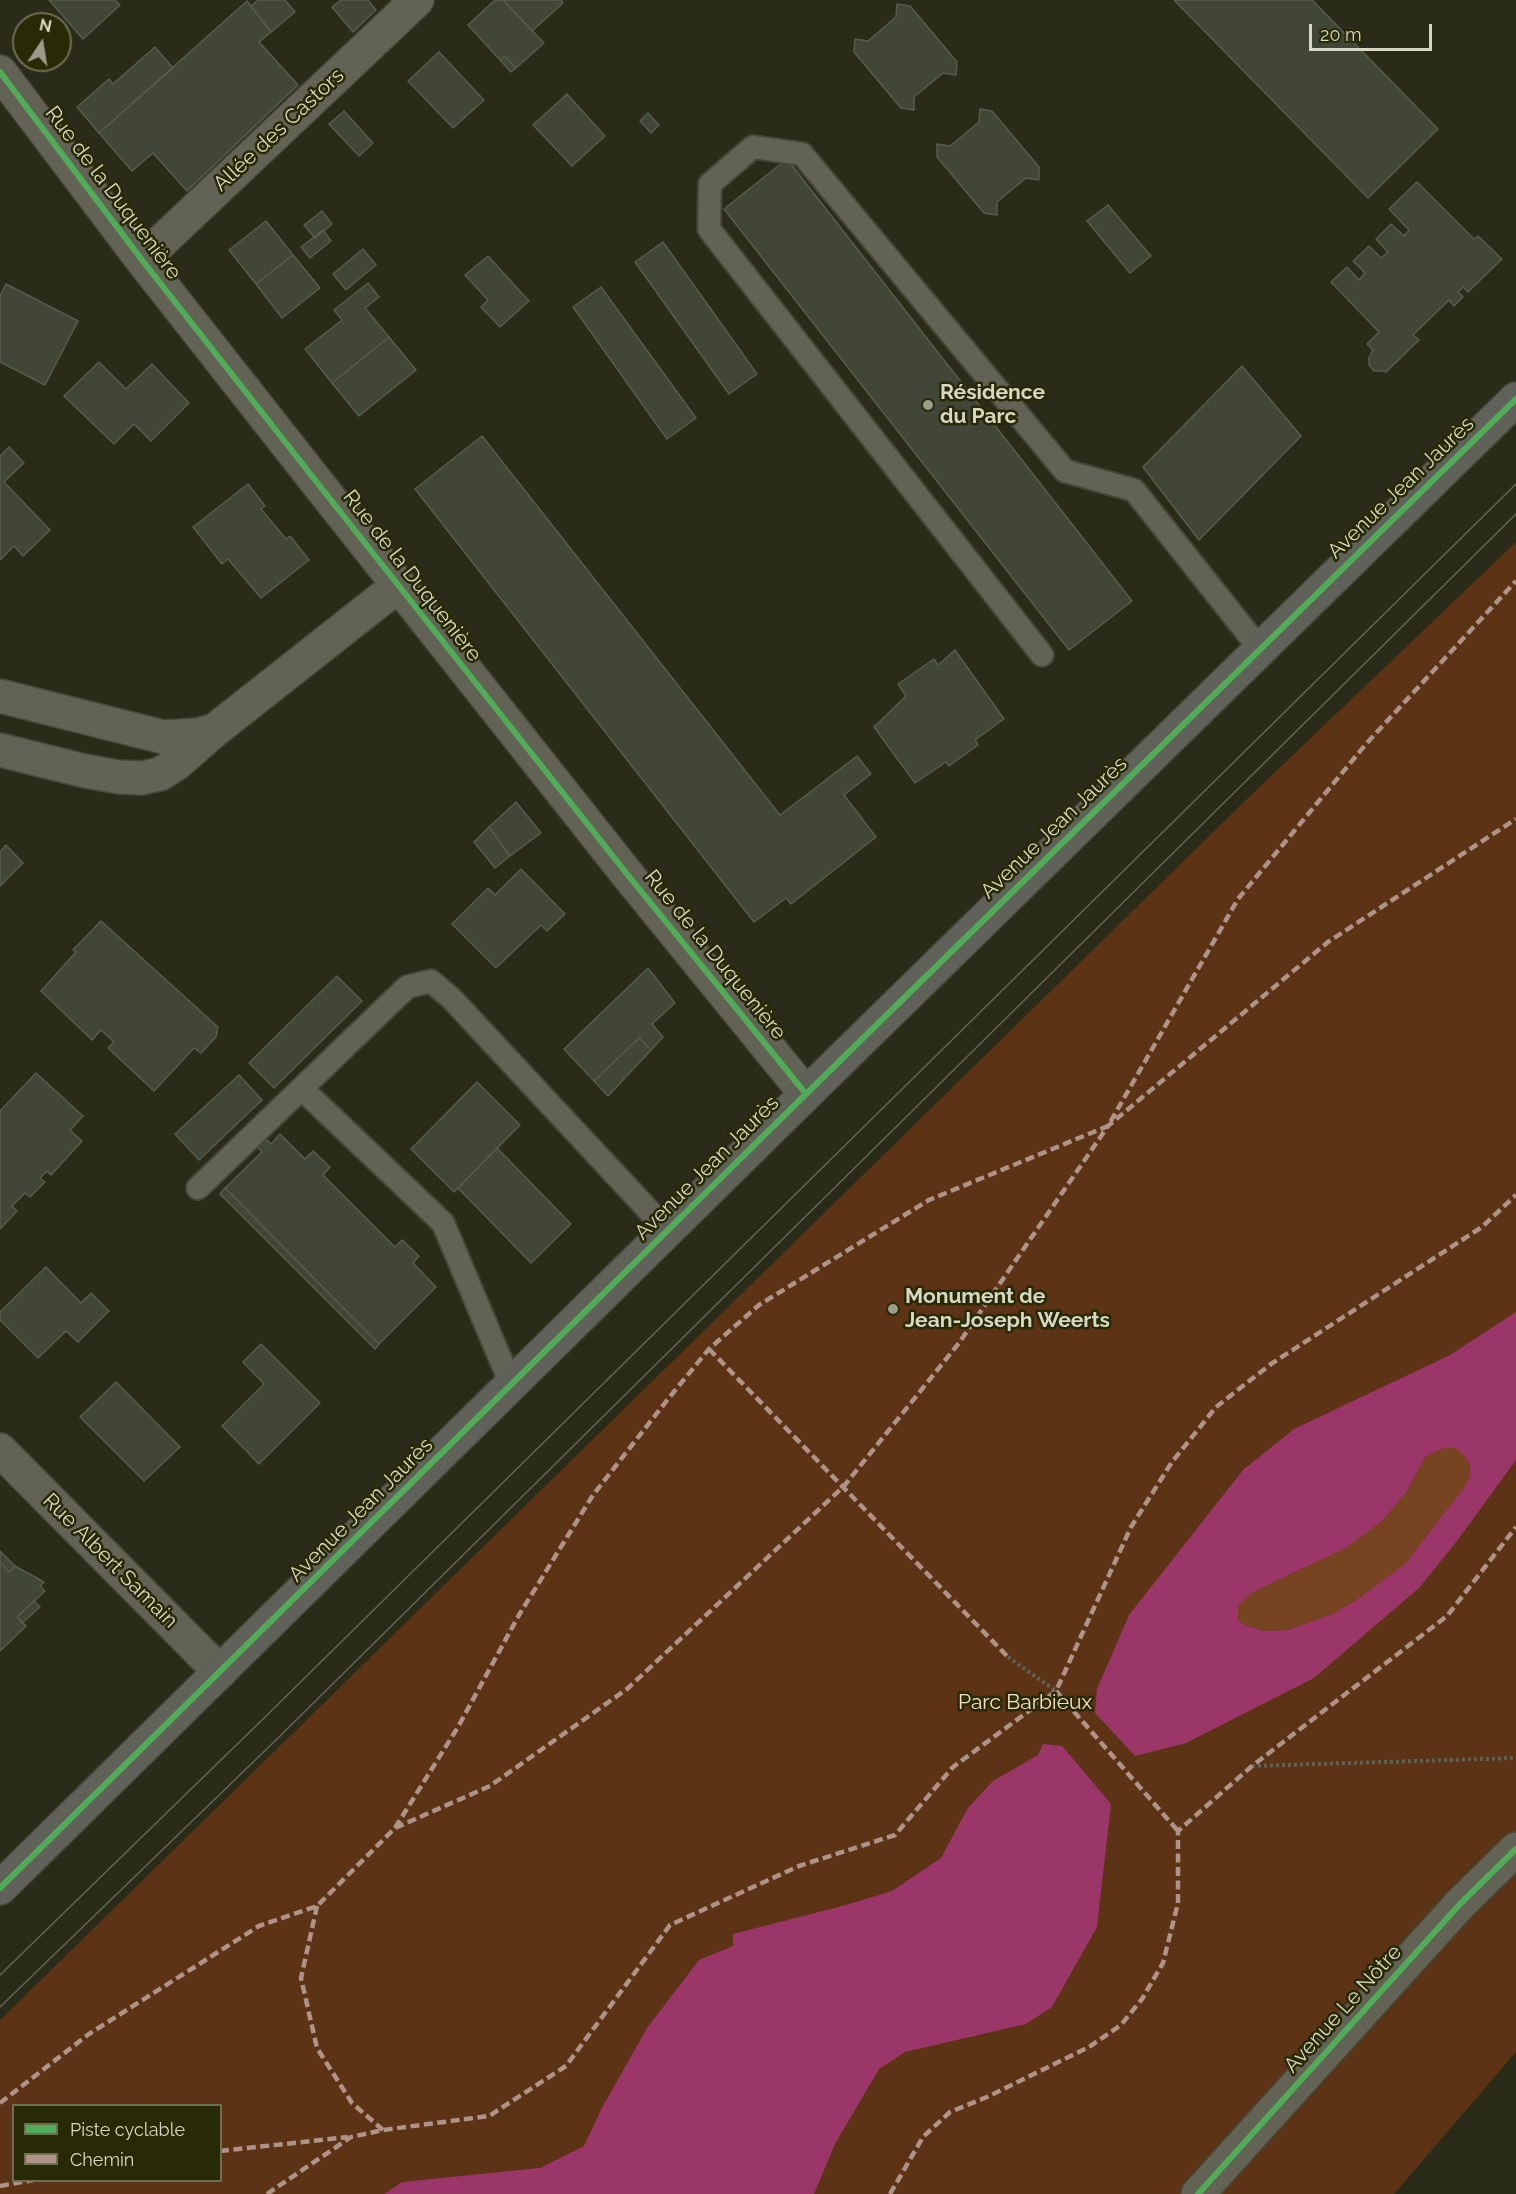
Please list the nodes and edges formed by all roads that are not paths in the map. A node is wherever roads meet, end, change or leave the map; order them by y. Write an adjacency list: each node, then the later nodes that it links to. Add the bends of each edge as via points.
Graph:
1 (417, 0): 3 (street, Allée des Castors)
2 (0, 72): 3 (street, Rue de la Duquenière)
3 (142, 260): 5 (street, Rue de la Duquenière)
4 (1516, 399): 6 (main road, Avenue Jean Jaurès)
5 (399, 585): 9 (street); 12 (street, Rue de la Duquenière)
6 (1260, 649): 7 (lane, via 1134,490 1065,471 802,154 753,147 710,184 709,229); 12 (main road, Avenue Jean Jaurès)
7 (1042, 655)
8 (0, 696): 9 (street, via 163,737)
9 (215, 730): 10 (street, via 177,764 142,778 85,771)
10 (0, 750)
11 (302, 1089): 13 (lane); 14 (lane, via 408,987 431,981); 15 (lane, via 444,1223)
12 (806, 1094): 14 (main road, Avenue Jean Jaurès)
13 (198, 1188)
14 (667, 1230): 15 (main road, Avenue Jean Jaurès)
15 (511, 1384): 17 (main road, Avenue Jean Jaurès)
16 (0, 1450): 17 (street, Rue Albert Samain)
17 (220, 1672): 19 (main road, Avenue Jean Jaurès)
18 (1516, 1849): 20 (street, Avenue Le Nôtre, via 1460,1904)
19 (0, 1888)
20 (1198, 2194)

